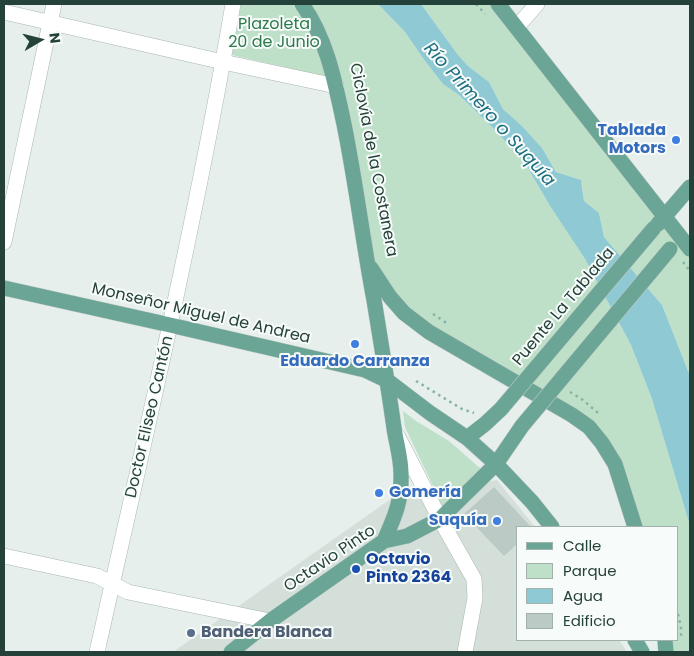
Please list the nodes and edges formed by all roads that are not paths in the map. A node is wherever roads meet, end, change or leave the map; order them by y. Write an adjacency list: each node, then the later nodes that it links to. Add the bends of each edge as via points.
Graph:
1 (54, 4): 7 (street)
2 (233, 4): 9 (street, Doctor Eliseo Cantón)
3 (302, 4): 10 (main road, via 322,39)
4 (498, 4): 8 (main road)
5 (537, 4): 8 (street)
6 (4, 12): 7 (street)
7 (50, 22): 9 (street); 14 (street)
8 (517, 28): 12 (main road)
9 (223, 62): 10 (street); 17 (street, Doctor Eliseo Cantón)
10 (336, 86): 15 (main road)
11 (690, 187): 12 (main road, Puente La Tablada)
12 (665, 217): 13 (main road); 20 (main road, Puente La Tablada, bridge, via 501,409)
13 (687, 237): 21 (main road, Octavio Pinto, bridge, via 670,249 522,426)
14 (4, 242)
15 (367, 260): 18 (main road); 24 (main road, via 390,297 404,313 429,332 589,427 615,464)
16 (4, 288): 17 (main road, Monseñor Miguel de Andrea)
17 (170, 325): 18 (main road, Monseñor Miguel de Andrea, via 365,370); 27 (street, Doctor Eliseo Cantón)
18 (388, 381): 19 (main road); 20 (main road, Monseñor Miguel de Andrea)
19 (394, 430): 22 (street); 25 (main road, via 401,470 401,497)
20 (466, 438): 21 (main road, Monseñor Miguel de Andrea)
21 (496, 464): 22 (main road, Octavio Pinto); 23 (main road, Monseñor Miguel de Andrea)
22 (440, 519): 25 (main road, Octavio Pinto, via 407,536); 32 (street, via 474,579 475,598)
23 (551, 526)
24 (635, 526)
25 (384, 541): 28 (main road, Octavio Pinto)
26 (4, 556): 27 (street, via 97,576)
27 (112, 584): 28 (street, via 128,592); 30 (street, Doctor Eliseo Cantón)
28 (270, 621): 31 (main road, Octavio Pinto)
29 (636, 641): 33 (main road)
30 (97, 652)
31 (232, 652)
32 (464, 652)
33 (642, 652)

